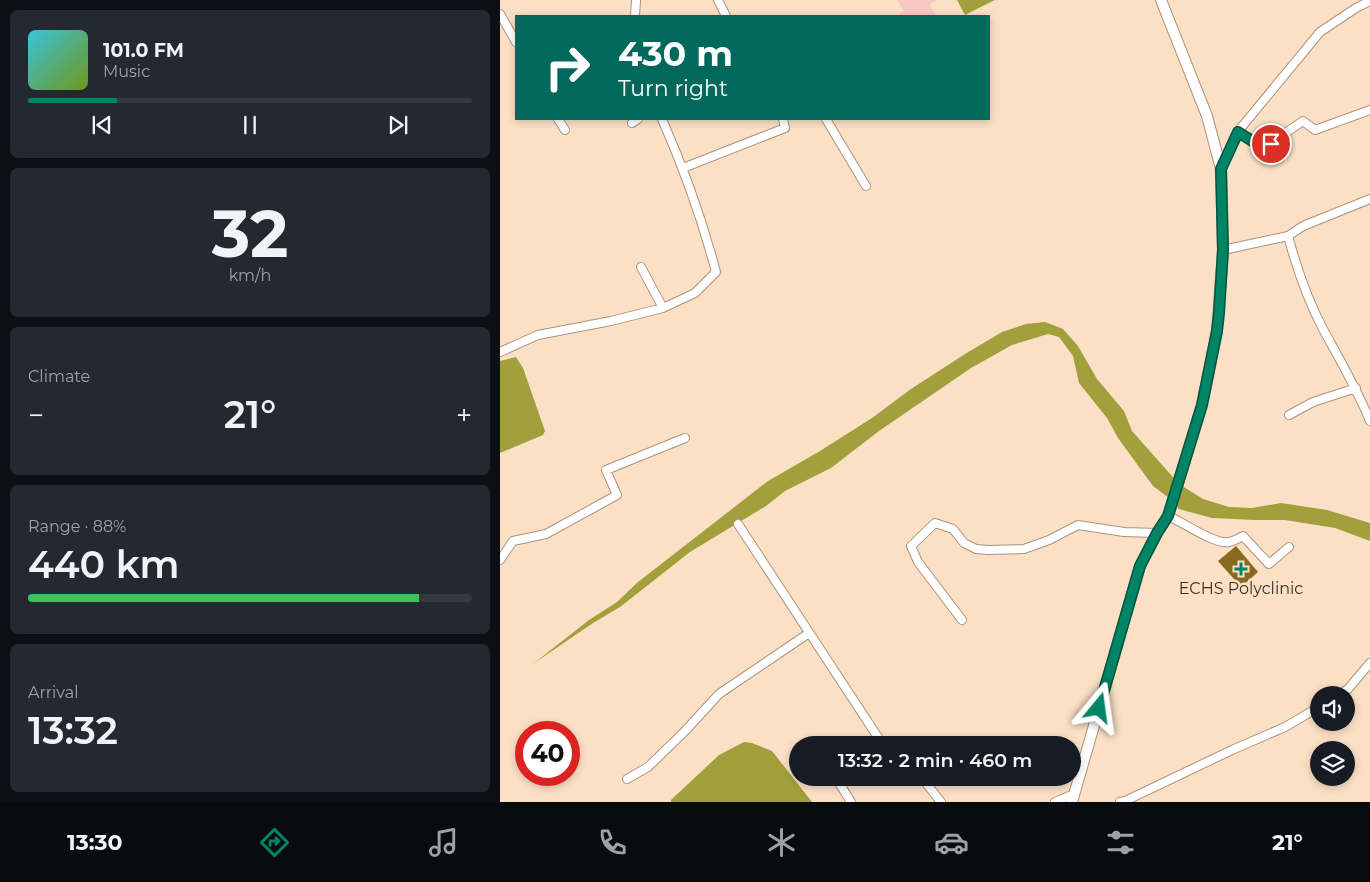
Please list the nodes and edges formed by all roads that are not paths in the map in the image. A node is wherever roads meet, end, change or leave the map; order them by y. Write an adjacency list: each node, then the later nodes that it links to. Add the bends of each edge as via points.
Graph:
1 (636, 0): 6 (street)
2 (718, 0): 7 (street)
3 (1161, 0): 17 (street, via 1207,116)
4 (1370, 1): 15 (street, via 1320,32)
5 (500, 14): 8 (street)
6 (635, 15)
7 (726, 15)
8 (515, 40)
9 (1370, 110): 15 (street, via 1316,130 1303,121 1271,144 1257,144)
10 (559, 120): 14 (street)
11 (662, 120): 16 (street)
12 (783, 120): 16 (street, via 785,128)
13 (827, 120): 18 (street)
14 (565, 130)
15 (1238, 132): 17 (street)
16 (683, 168): 23 (street, via 716,272 695,293)
17 (1221, 169): 21 (street)
18 (866, 186)
19 (1370, 199): 20 (street, via 1303,226)
20 (1288, 236): 21 (street); 25 (street, via 1298,274 1323,329)
21 (1223, 250): 29 (street, via 1217,331 1202,405)
22 (641, 267): 23 (street)
23 (663, 308): 24 (street, via 611,322 538,335)
24 (500, 352)
25 (1356, 388): 26 (street, via 1314,402); 27 (street)
26 (1289, 415)
27 (1370, 421)
28 (685, 438): 33 (street, via 606,470 617,495 546,534 513,541)
29 (1168, 516): 31 (street); 32 (street, via 1214,541 1228,542 1243,536 1269,564)
30 (738, 524): 35 (street)
31 (1157, 533): 34 (street, via 1078,525 1024,549 988,550 964,543 953,529 935,523 911,546 918,562); 43 (street, via 1140,566)
32 (1290, 547)
33 (500, 560)
34 (962, 620)
35 (809, 633): 39 (street); 40 (street, via 719,694 648,767)
36 (1370, 663): 37 (street)
37 (1351, 686)
38 (1310, 712): 47 (street, via 1126,802)
39 (878, 736)
40 (627, 779)
41 (841, 786): 44 (street)
42 (928, 786): 45 (street)
43 (1074, 800): 46 (street)
44 (851, 802)
45 (941, 802)
46 (1056, 802)
47 (1120, 802)

